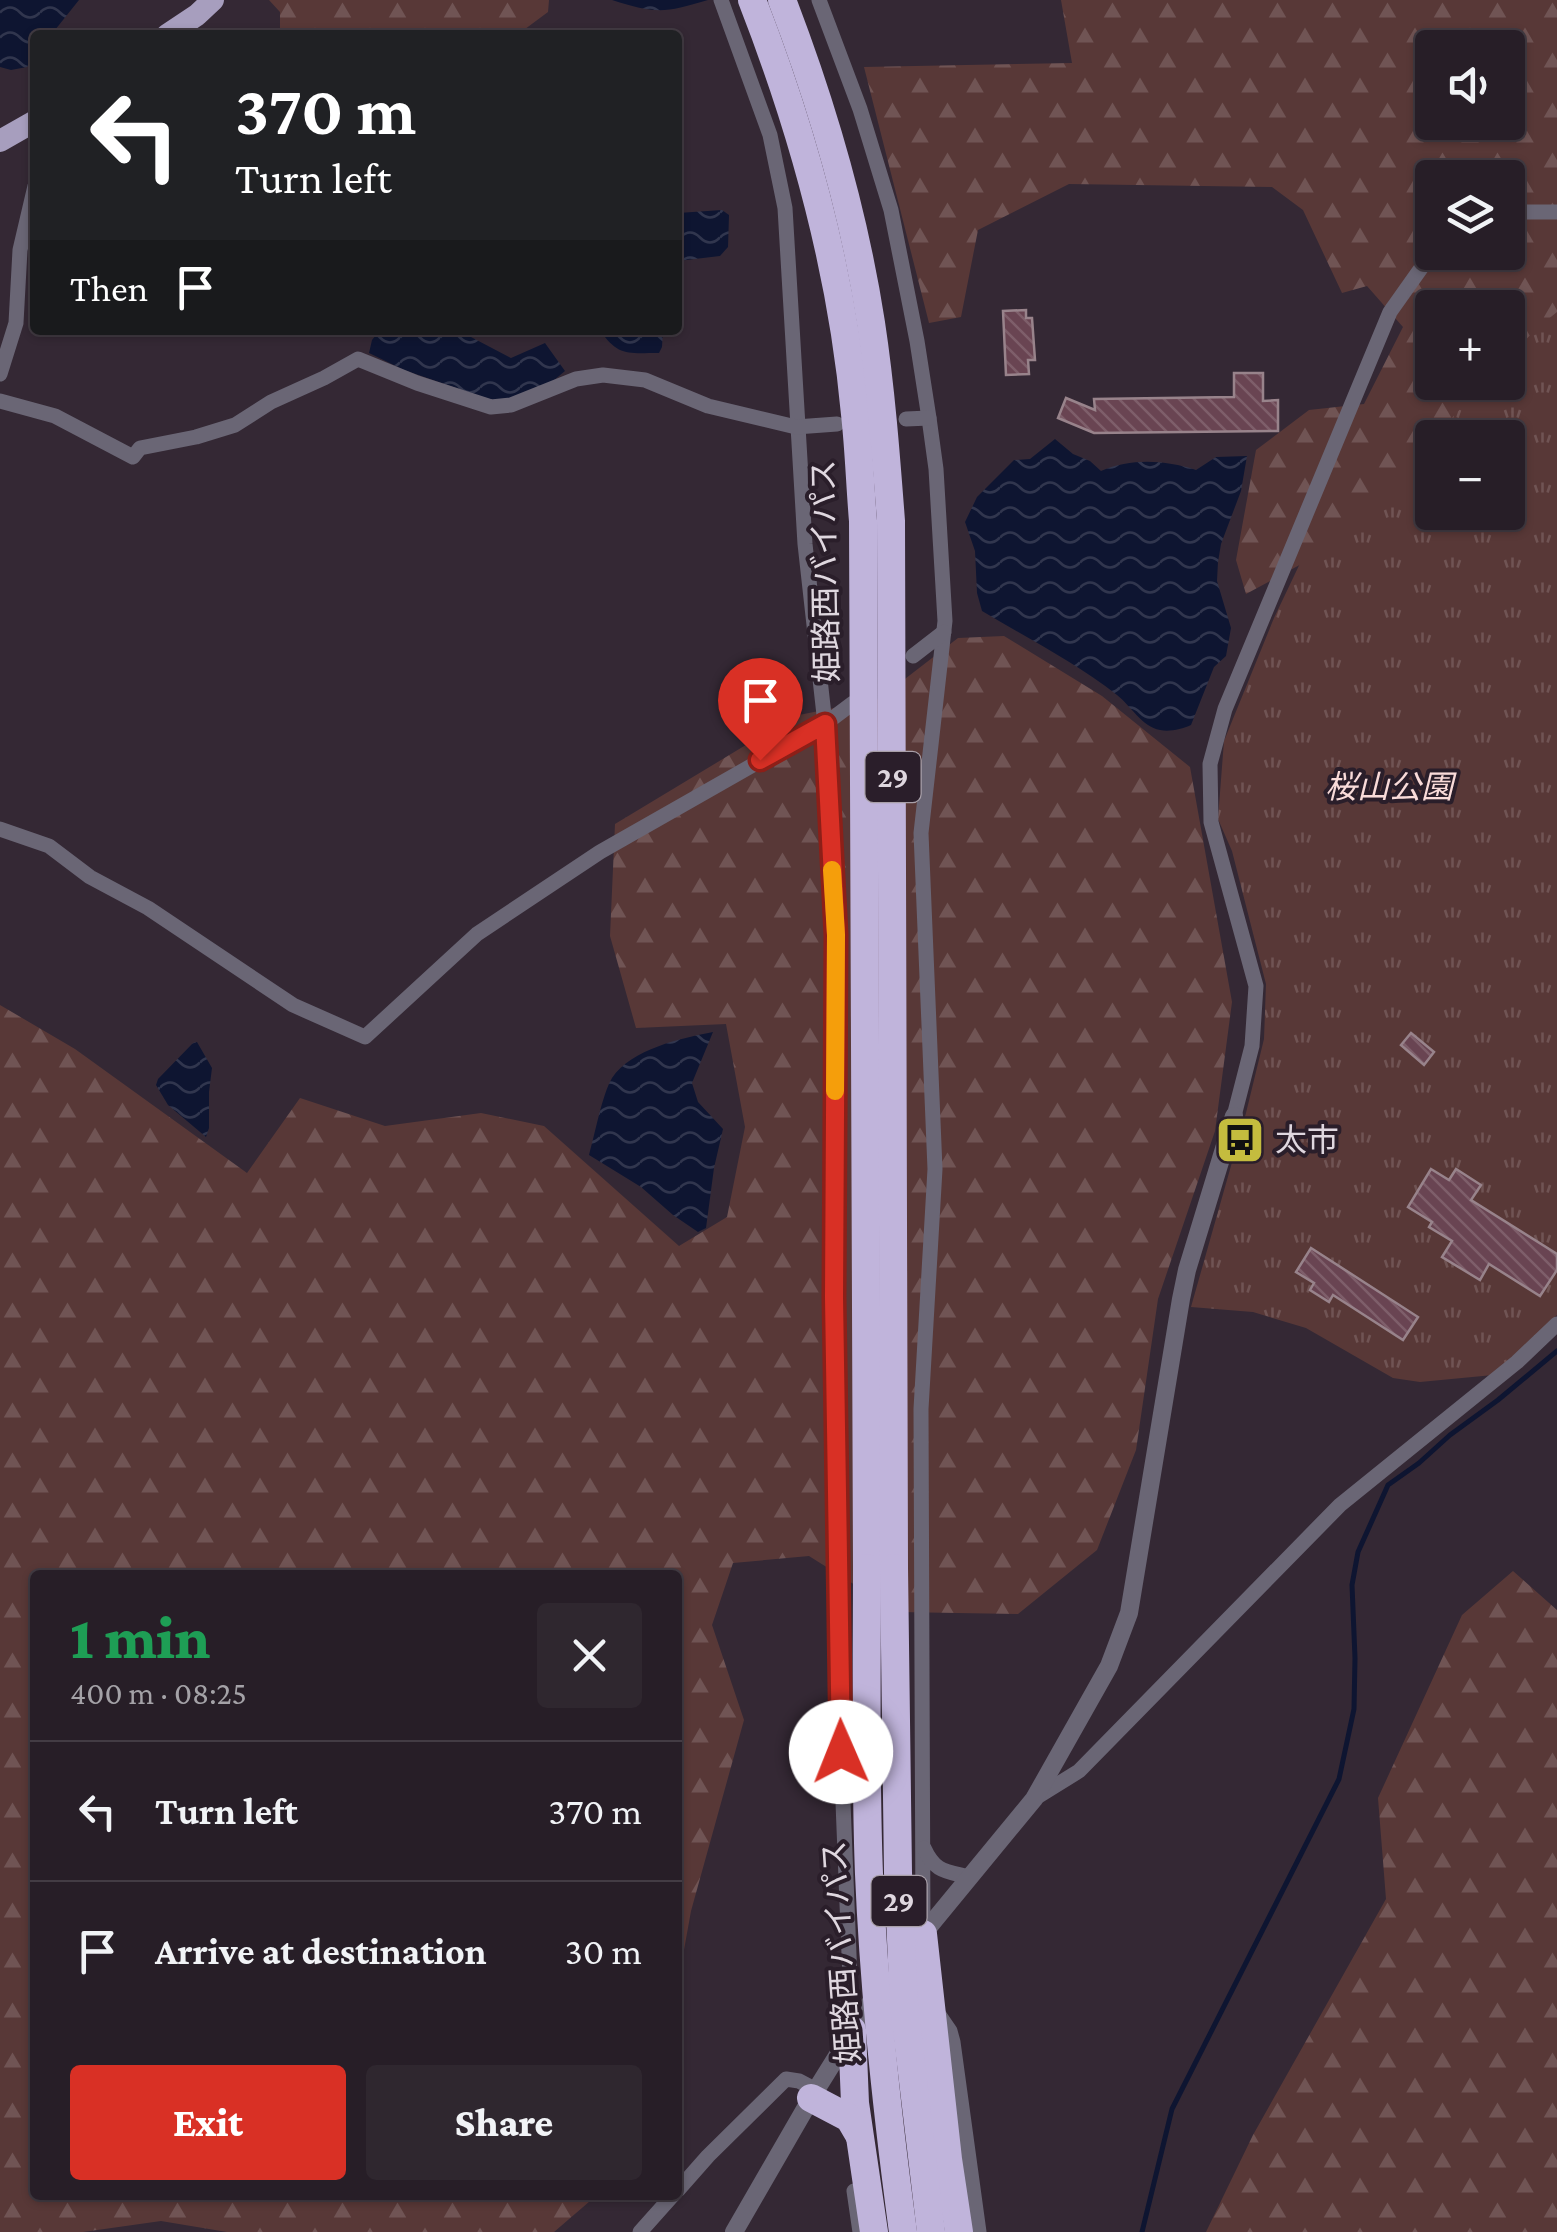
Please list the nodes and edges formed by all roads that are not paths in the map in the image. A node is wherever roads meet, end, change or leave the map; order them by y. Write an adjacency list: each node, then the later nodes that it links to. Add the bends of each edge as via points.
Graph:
1 (213, 0): 6 (main road)
2 (721, 0): 18 (street, via 770,135 785,208)
3 (752, 0): 26 (highway, 姫路西バイパス / 29, via 821,216 855,412 863,521)
4 (782, 0): 26 (highway, 姫路西バイパス / 29, via 848,208 870,320 891,521)
5 (819, 0): 15 (street, via 891,210)
6 (174, 30)
7 (30, 124): 8 (main road)
8 (0, 141)
9 (30, 207): 13 (street, via 16,323)
10 (1525, 212): 11 (street)
11 (1557, 212)
12 (1420, 270): 24 (street, via 1390,312 1225,710 1210,764 1211,822 1256,986 1252,1046)
13 (0, 374)
14 (0, 401): 18 (street, via 55,416 133,457 140,448 234,425 358,359 491,407 603,375 645,380 708,406)
15 (929, 418): 16 (street); 19 (street)
16 (906, 419)
17 (837, 424): 18 (street)
18 (796, 427): 22 (street)
19 (944, 632): 20 (street); 28 (street, via 920,833 936,1168 921,1409)
20 (913, 656)
21 (852, 702): 22 (street)
22 (825, 724): 23 (street, via 600,852 477,934 366,1037 294,1006 49,846); 31 (street, via 836,935 836,1435)
23 (0, 829)
24 (1234, 1116): 27 (street, via 1187,1270 1129,1613 1109,1666)
25 (1557, 1324): 27 (street, via 1340,1505 1079,1771)
26 (880, 1568): 44 (highway, 姫路西バイパス / 29, bridge, via 869,1874); 45 (highway, 姫路西バイパス / 29, bridge, via 904,2005)
27 (1034, 1799): 29 (street)
28 (923, 1844): 29 (street, via 936,1868); 30 (street)
29 (970, 1877): 30 (street)
30 (923, 1934): 32 (street); 34 (highway)
31 (848, 1949): 32 (street); 35 (street)
32 (894, 1968): 33 (street)
33 (875, 1995): 34 (street, via 916,1996); 35 (street)
34 (932, 2018): 46 (highway); 47 (street, via 943,2018 954,2042)
35 (852, 2030): 36 (street); 37 (highway)
36 (813, 2094): 37 (highway); 38 (street, via 786,2079); 41 (street)
37 (860, 2135): 42 (street, via 849,2152); 43 (highway)
38 (682, 2184)
39 (668, 2200): 40 (street)
40 (640, 2232)
41 (734, 2232)
42 (860, 2232)
43 (874, 2232)
44 (903, 2232)
45 (931, 2232)
46 (959, 2232)
47 (980, 2232)

